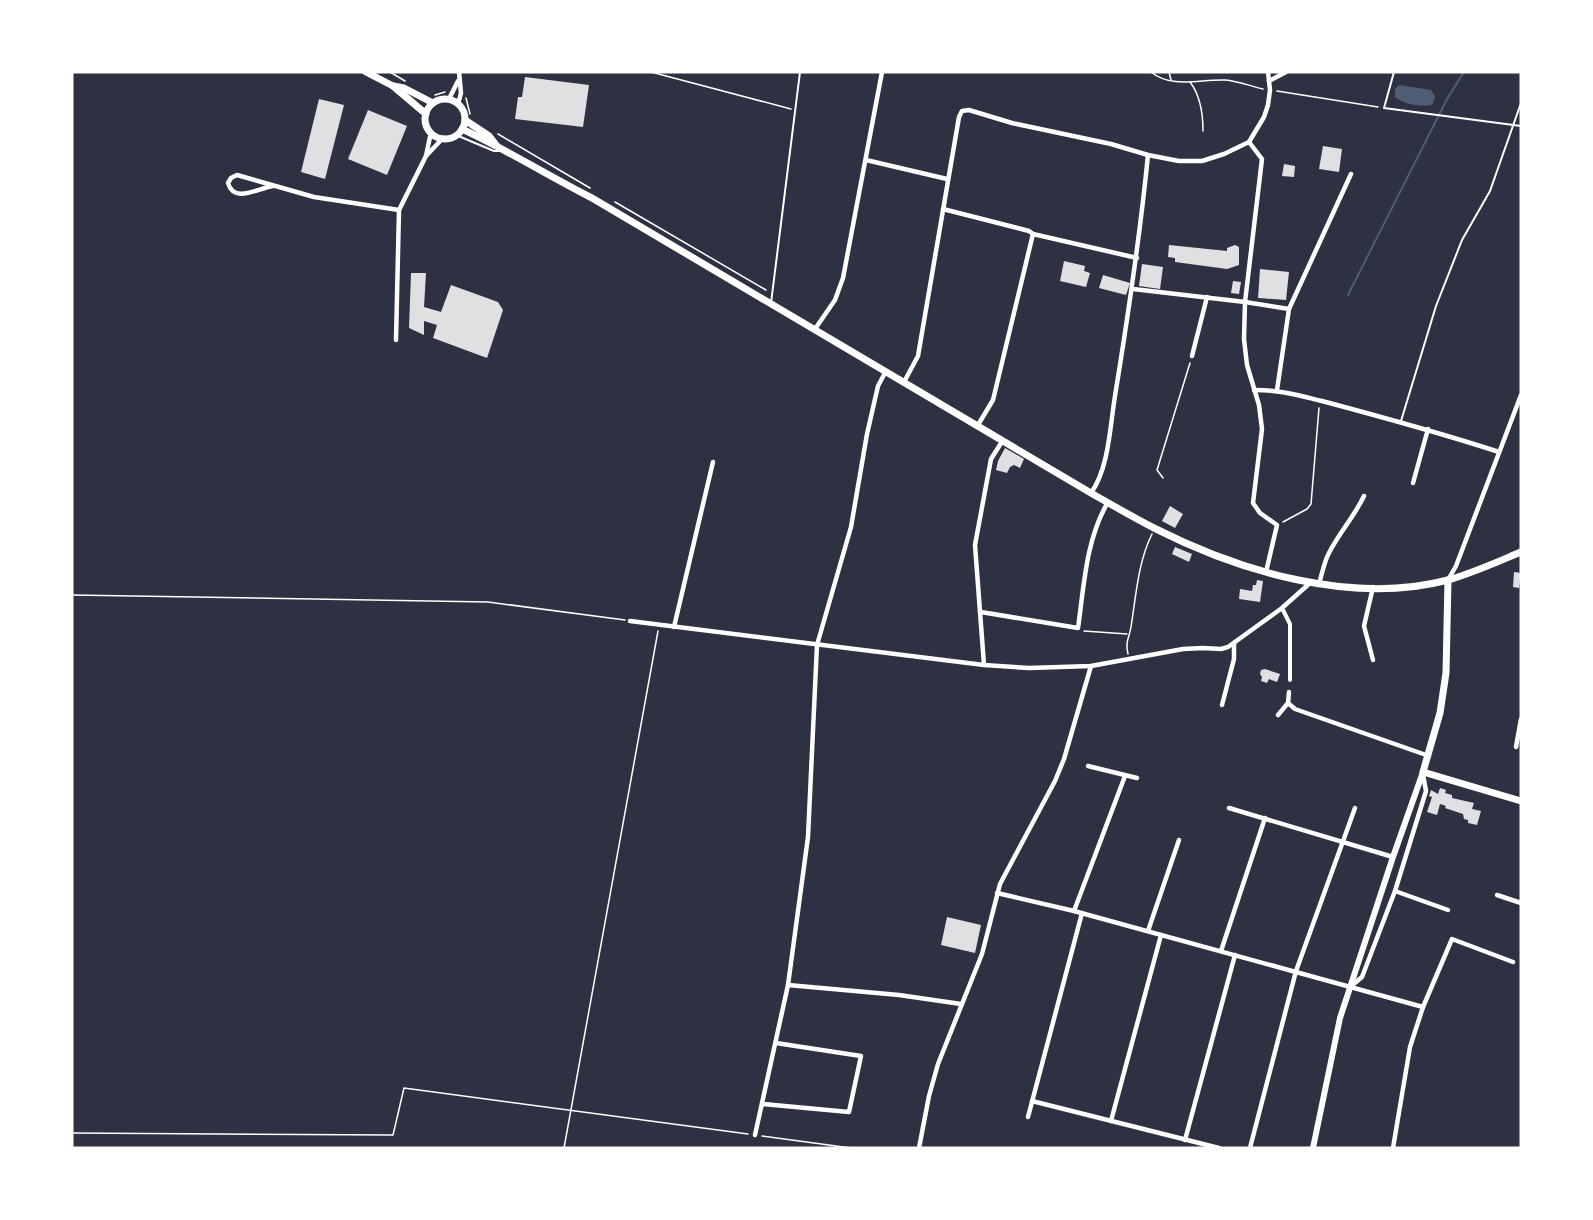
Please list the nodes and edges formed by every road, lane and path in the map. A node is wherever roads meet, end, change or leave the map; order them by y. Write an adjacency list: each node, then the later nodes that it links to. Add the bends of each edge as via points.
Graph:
1 (366, 72): 15 (main road)
2 (459, 72): 11 (street)
3 (651, 72): 22 (path)
4 (800, 72): 22 (lane)
5 (882, 72): 37 (street)
6 (1150, 72): 12 (path)
7 (1169, 72): 12 (path)
8 (1268, 72): 13 (street)
9 (1286, 72): 13 (street)
10 (1394, 72): 21 (lane)
11 (458, 81): 17 (street); 20 (street)
12 (1171, 81): 14 (path)
13 (1269, 81): 16 (street)
14 (1189, 82): 16 (path, via 1230,81); 27 (path, via 1197,95)
15 (393, 86): 18 (main road); 23 (main road)
16 (1270, 90): 21 (path); 32 (street, via 1264,117)
17 (449, 99): 18 (main road); 20 (main road)
18 (433, 103): 23 (main road)
19 (1521, 103): 25 (lane)
20 (458, 104): 24 (main road)
21 (1384, 108): 25 (lane)
22 (795, 110): 48 (lane)
23 (426, 114): 28 (main road)
24 (465, 120): 29 (main road); 33 (main road)
25 (1514, 125): 26 (lane); 62 (lane, via 1490,191 1461,240)
26 (1521, 126)
27 (1203, 131)
28 (431, 132): 31 (main road); 36 (street)
29 (459, 132): 31 (main road); 33 (main road); 34 (lane, via 494,151)
30 (496, 133): 41 (path)
31 (443, 138): 36 (street)
32 (1249, 142): 35 (street, via 1202,161); 50 (street, via 1262,159)
33 (496, 145): 34 (main road)
34 (506, 151): 51 (main road)
35 (1148, 155): 39 (street, via 969,110 962,111 959,117); 46 (street)
36 (426, 156): 44 (street)
37 (866, 160): 39 (street); 53 (street, via 843,278 835,300)
38 (1350, 174): 52 (street)
39 (947, 180): 43 (street)
40 (273, 186): 40 (street, via 237,175 228,183 235,194 242,195); 44 (street, via 314,197)
41 (597, 192)
42 (607, 198): 48 (path)
43 (943, 209): 45 (street); 57 (street, via 918,356)
44 (399, 210): 54 (street)
45 (1034, 234): 46 (street); 63 (street, via 993,400)
46 (1137, 258): 47 (street)
47 (1133, 289): 49 (street); 70 (street, via 1102,474)
48 (772, 293): 51 (lane)
49 (1207, 297): 50 (street); 55 (street)
50 (1245, 302): 52 (street); 58 (street, via 1244,339)
51 (771, 303): 53 (main road)
52 (1289, 309): 59 (street)
53 (815, 329): 56 (main road)
54 (396, 340)
55 (1192, 356): 68 (path, via 1157,470)
56 (886, 371): 57 (main road); 90 (street, via 878,386 867,434 851,527)
57 (904, 382): 63 (main road)
58 (1254, 390): 59 (street); 73 (street, via 1262,429 1253,503)
59 (1277, 390): 61 (street)
60 (1521, 395): 66 (street)
61 (1320, 401): 62 (street); 73 (path, via 1311,504)
62 (1401, 421): 64 (street)
63 (978, 425): 65 (main road)
64 (1428, 429): 66 (street); 69 (street)
65 (1003, 440): 70 (main road); 83 (street, via 992,459 976,536)
66 (1499, 453): 77 (street)
67 (713, 462): 86 (street)
68 (1163, 478)
69 (1413, 483)
70 (1091, 493): 72 (main road)
71 (1364, 496): 79 (street, via 1328,555)
72 (1108, 502): 74 (main road); 87 (street, via 1093,537)
73 (1276, 525): 76 (street)
74 (1154, 529): 76 (main road); 88 (path, via 1143,562)
75 (1521, 552): 77 (main road)
76 (1266, 572): 78 (main road)
77 (1448, 580): 80 (main road); 102 (main road, via 1446,673)
78 (1310, 583): 79 (main road); 82 (street)
79 (1319, 584): 80 (main road)
80 (1373, 587): 92 (street, via 1364,626)
81 (72, 595): 84 (path, via 488,602)
82 (1282, 608): 89 (street); 95 (street, via 1290,624)
83 (981, 612): 87 (street); 93 (street)
84 (630, 621): 85 (street)
85 (659, 624): 86 (street); 134 (path)
86 (674, 627): 90 (street)
87 (1078, 628): 88 (path)
88 (1129, 634): 91 (path)
89 (1234, 643): 91 (street, via 1221,649 1183,649); 98 (street, via 1234,659)
90 (817, 645): 93 (street); 127 (street, via 808,837)
91 (1128, 658): 94 (street)
92 (1373, 660)
93 (984, 665): 94 (street)
94 (1091, 666): 115 (street, via 1059,770)
95 (1290, 680)
96 (1289, 692): 97 (street)
97 (1288, 703): 99 (street); 102 (street, via 1295,709)
98 (1222, 705)
99 (1278, 715)
100 (1521, 719): 101 (street)
101 (1516, 747)
102 (1429, 756): 104 (main road)
103 (1088, 766): 105 (street)
104 (1423, 772): 107 (main road); 113 (street); 114 (street, via 1426,791)
105 (1125, 776): 106 (street); 119 (street)
106 (1137, 778)
107 (1521, 801)
108 (1229, 807): 110 (street)
109 (1355, 808): 112 (street)
110 (1265, 818): 112 (street); 123 (street)
111 (1179, 840): 121 (street)
112 (1342, 842): 113 (street); 126 (street)
113 (1393, 857): 128 (street)
114 (1395, 891): 118 (street); 128 (street, via 1362,977)
115 (997, 893): 119 (street); 129 (street, via 982,954)
116 (1497, 895): 117 (street)
117 (1521, 903)
118 (1448, 910)
119 (1074, 911): 120 (street)
120 (1082, 913): 121 (street); 132 (street)
121 (1148, 931): 122 (street)
122 (1161, 935): 123 (street); 136 (street)
123 (1221, 951): 124 (street)
124 (1235, 955): 126 (street); 139 (street)
125 (1513, 962): 130 (street, via 1452,939)
126 (1296, 971): 128 (street); 144 (street)
127 (788, 985): 129 (street); 131 (street)
128 (1350, 987): 130 (street); 145 (street)
129 (961, 1004): 142 (street, via 929,1095)
130 (1423, 1006): 146 (street, via 1408,1054)
131 (776, 1043): 133 (street); 133 (street, via 861,1056 849,1112)
132 (1032, 1101): 135 (street); 136 (street)
133 (763, 1104): 138 (street)
134 (571, 1109): 137 (path, via 404,1088 393,1135); 138 (path); 140 (path)
135 (1028, 1117)
136 (1111, 1121): 139 (street)
137 (72, 1133)
138 (755, 1135): 141 (path)
139 (1185, 1140): 143 (street)
140 (564, 1148)
141 (851, 1148)
142 (919, 1148)
143 (1219, 1148)
144 (1250, 1148)
145 (1313, 1148)
146 (1393, 1148)

